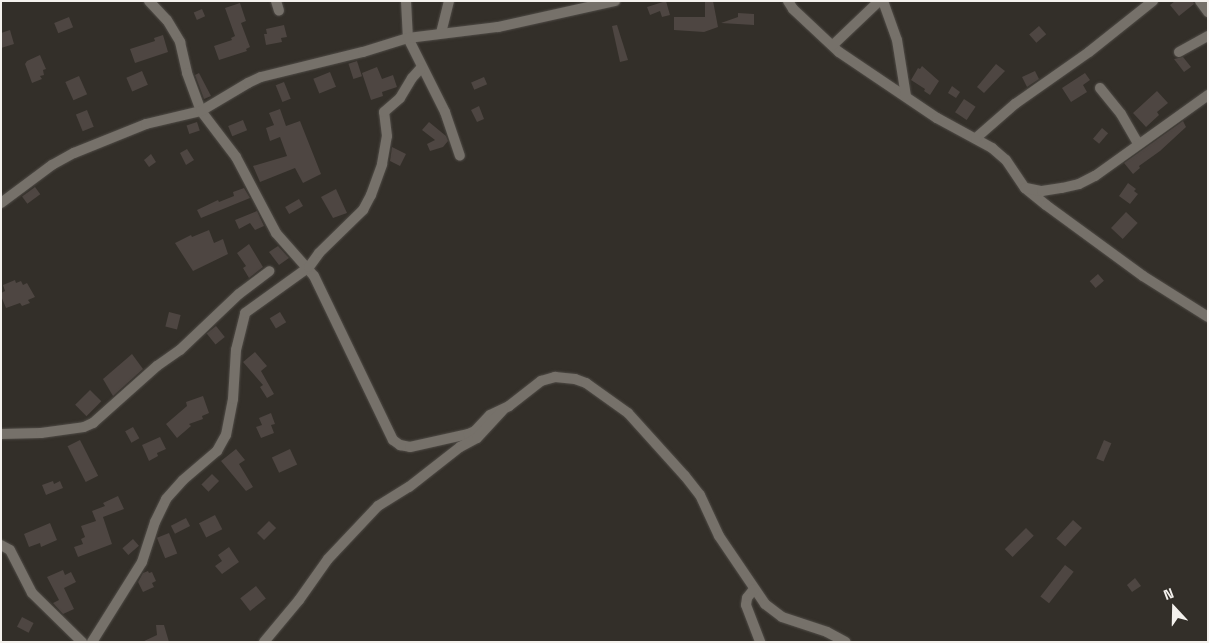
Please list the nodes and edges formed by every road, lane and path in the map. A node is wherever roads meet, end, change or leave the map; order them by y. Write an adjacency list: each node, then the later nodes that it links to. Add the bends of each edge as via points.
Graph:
1 (149, 1): 19 (street, via 167,20 180,42)
2 (406, 1): 12 (street)
3 (449, 1): 10 (street)
4 (615, 1): 10 (street, via 498,26)
5 (788, 1): 13 (street)
6 (881, 1): 13 (street); 18 (street, via 897,40)
7 (1153, 1): 20 (street, via 1104,41 1022,99)
8 (1200, 1): 9 (street)
9 (1208, 12)
10 (441, 33): 12 (street)
11 (1208, 36): 14 (street)
12 (408, 38): 15 (street); 19 (street, via 261,77)
13 (833, 44): 18 (street, via 839,52)
14 (1180, 52)
15 (421, 68): 22 (street, via 445,112); 25 (street, via 400,98 384,112 387,136 382,164 363,210)
16 (1100, 88): 21 (street, via 1121,114)
17 (1208, 95): 21 (street)
18 (906, 96): 20 (street, via 937,118)
19 (201, 111): 24 (street, via 146,124 74,153 52,165); 25 (street, via 236,157 276,233)
20 (976, 138): 23 (street, via 1006,160)
21 (1138, 144): 23 (street, via 1079,184 1042,191)
22 (460, 156)
23 (1025, 188): 27 (street, via 1143,276)
24 (1, 203)
25 (308, 267): 28 (street, via 389,436 396,442 410,446 468,434 490,415); 33 (street, via 245,313 236,350 233,399 226,434 217,451 183,480 166,500 142,562)
26 (269, 271): 29 (street, via 92,423 41,433)
27 (1208, 317)
28 (505, 408): 31 (street, via 541,381 555,377 586,383 624,410 700,495 719,536); 34 (street, via 477,438 378,506 328,559)
29 (1, 434)
30 (1, 545): 32 (street, via 10,550 32,593)
31 (754, 589): 35 (street, via 746,605); 36 (street, via 765,604 782,617 828,632)
32 (82, 642)
33 (92, 642)
34 (264, 642)
35 (760, 642)
36 (846, 642)

